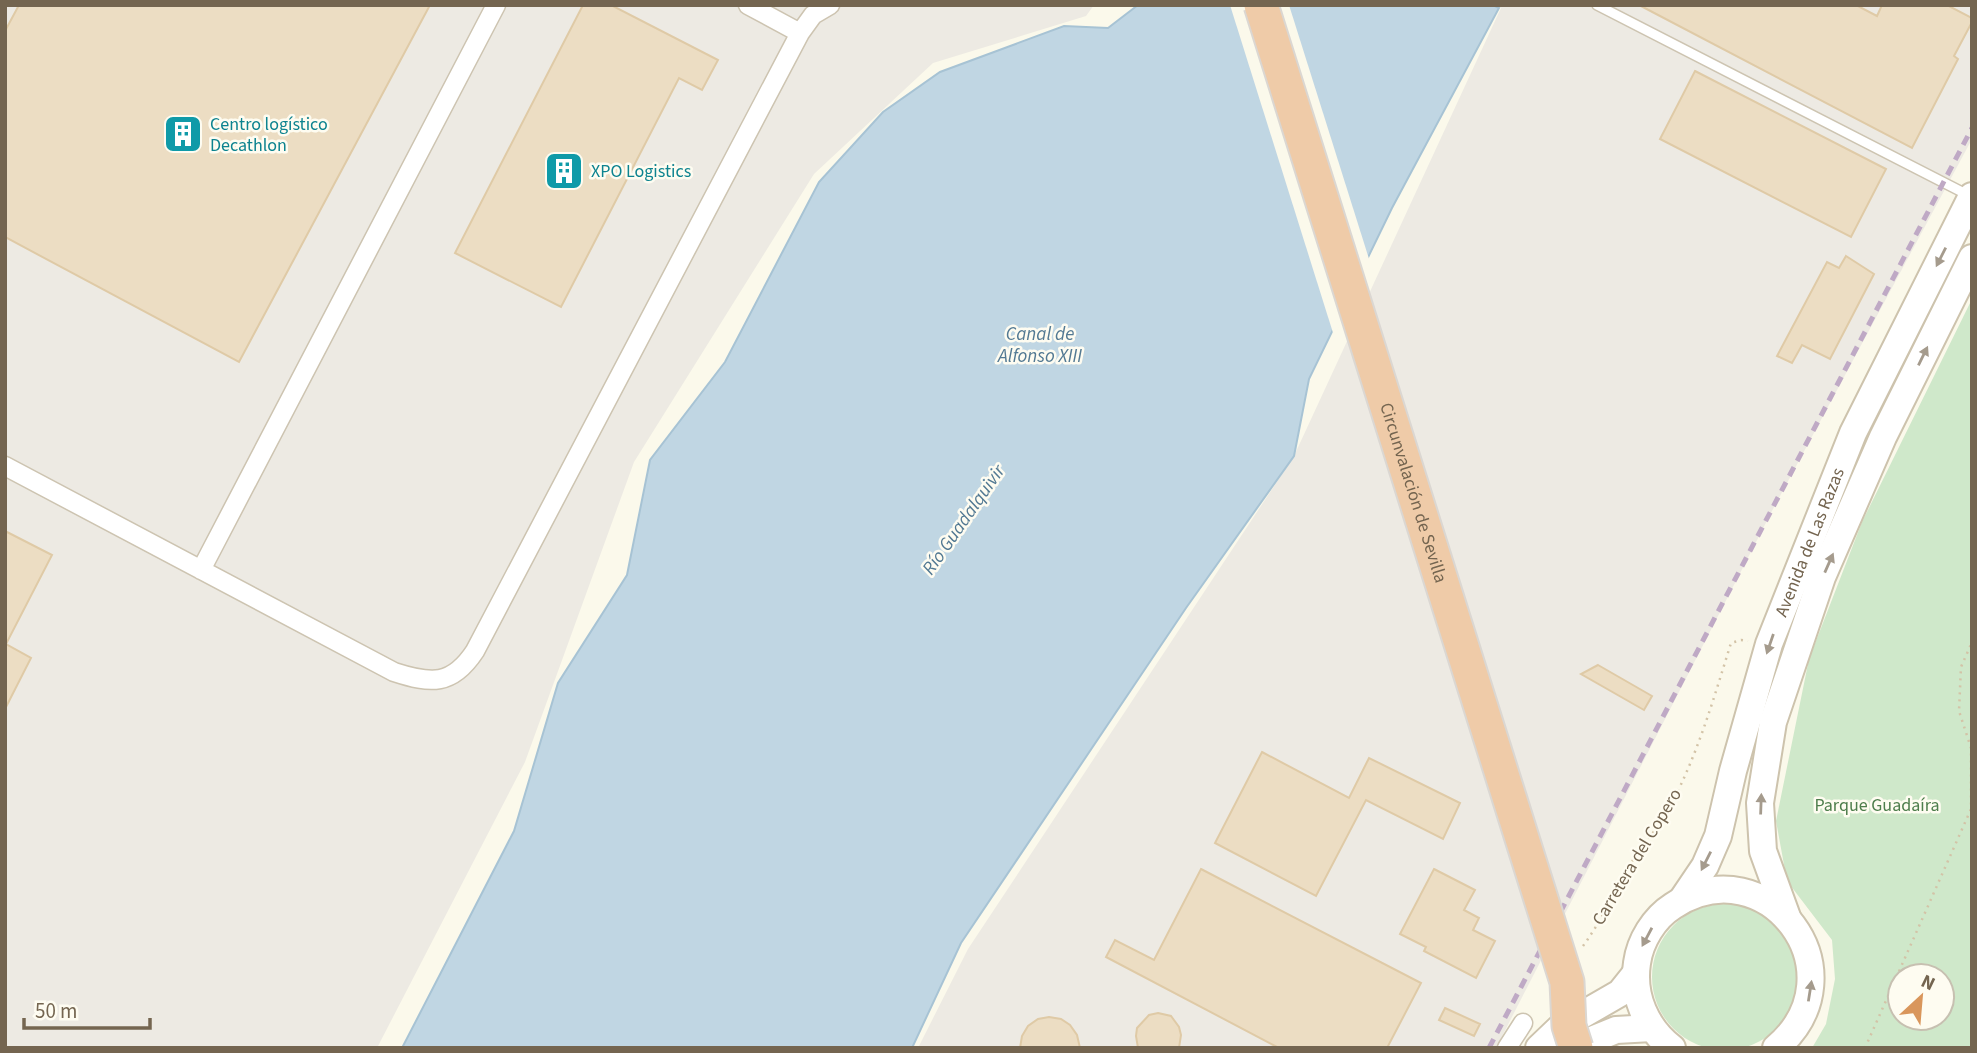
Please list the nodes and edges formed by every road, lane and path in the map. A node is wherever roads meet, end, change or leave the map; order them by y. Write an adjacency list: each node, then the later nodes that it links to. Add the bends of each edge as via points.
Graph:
1 (496, 5): 10 (street)
2 (747, 5): 6 (street)
3 (830, 5): 6 (street, via 813,15)
4 (1261, 5): 17 (highway, Circunvalación de Sevilla, bridge)
5 (1597, 5): 7 (lane)
6 (800, 33): 10 (street, via 463,669 445,679 421,681 394,672)
7 (1971, 196): 12 (main road, Avenida de Las Razas, one-way to 12, via 1853,433)
8 (1972, 258): 14 (main road, Avenida de Las Razas, one-way to 8, via 1763,851 1760,803 1773,722 1822,577)
9 (5, 466): 10 (street)
10 (201, 570)
11 (1972, 642): 26 (path, via 1961,667 1959,711 1971,748 1971,809)
12 (1769, 645): 13 (main road, Avenida de Las Razas, one-way to 13, via 1718,836); 15 (path, Carretera del Copero, via 1741,640 1731,643 1704,730 1674,799)
13 (1682, 900): 14 (main road, via 1699,893 1737,891 1773,905); 16 (main road, one-way to 16, via 1649,931)
14 (1787, 917): 20 (main road, one-way to 14, via 1802,1017 1812,978 1803,939)
15 (1583, 946)
16 (1636, 973): 19 (main road, via 1639,1002); 22 (main road, via 1620,993 1561,1027)
17 (1567, 982): 23 (highway, Circunvalación de Sevilla, bridge); 24 (highway, Circunvalación de Sevilla, via 1590,1020)
18 (1523, 1023): 21 (street)
19 (1652, 1028): 23 (main road, via 1616,1030); 25 (main road)
20 (1782, 1045)
21 (1507, 1048)
22 (1539, 1048)
23 (1574, 1048)
24 (1599, 1048)
25 (1672, 1048)
26 (1865, 1048)

